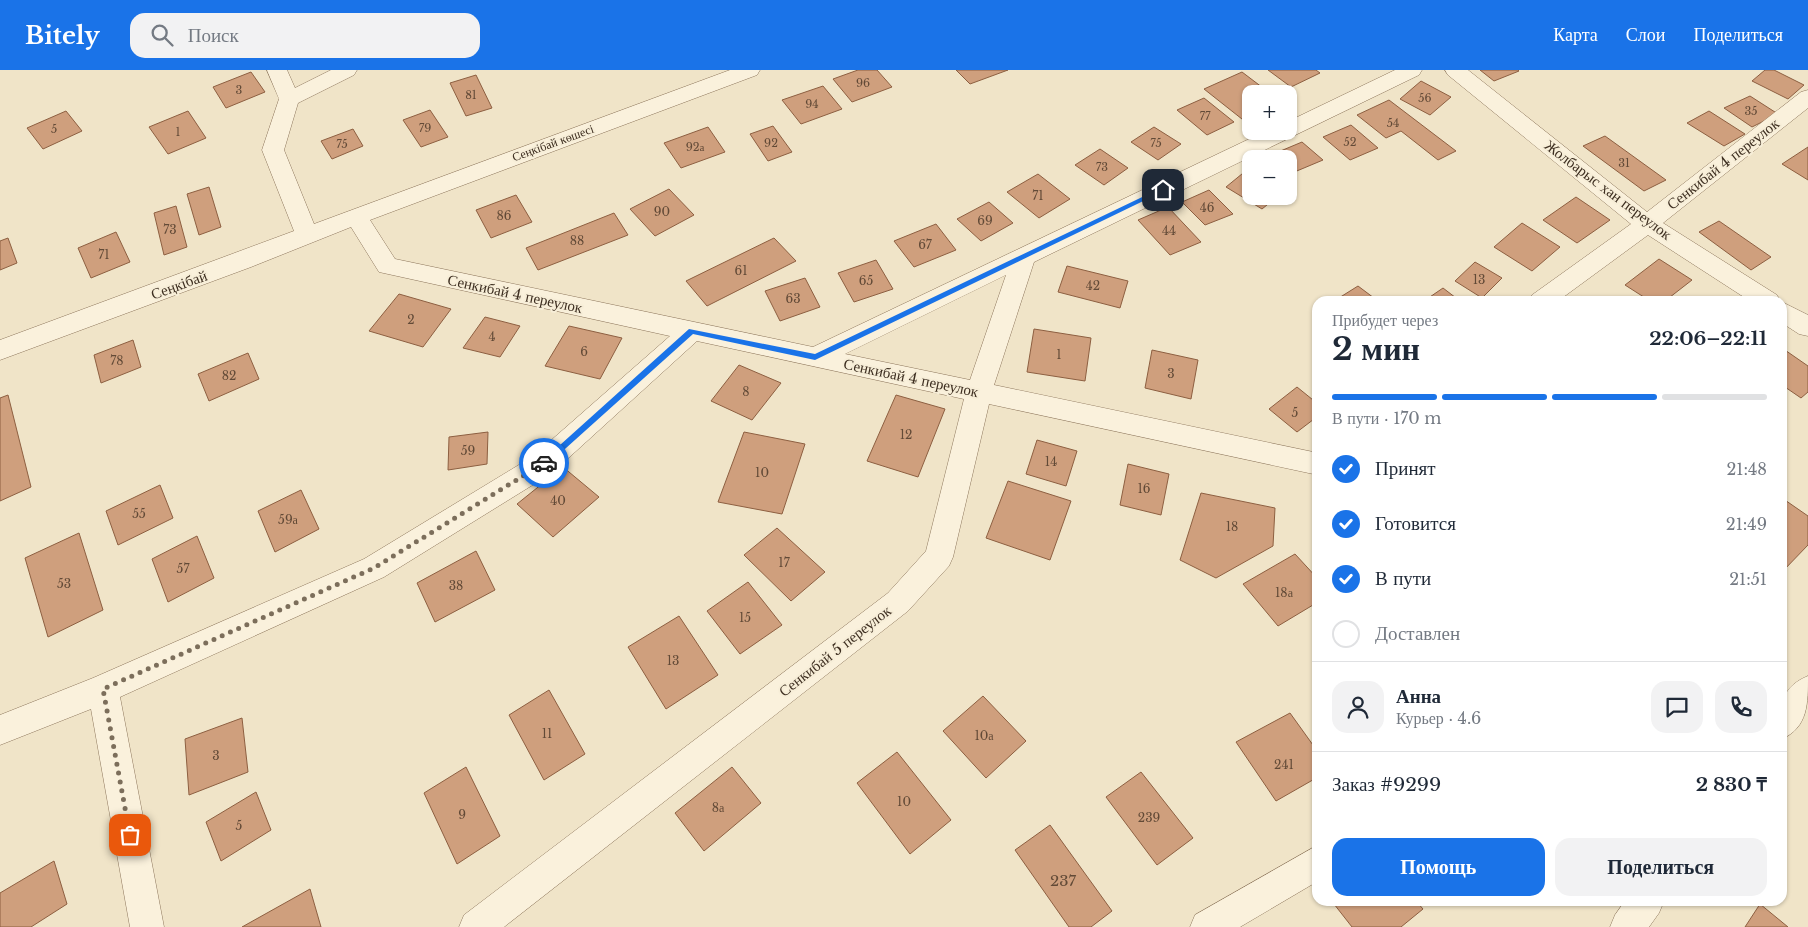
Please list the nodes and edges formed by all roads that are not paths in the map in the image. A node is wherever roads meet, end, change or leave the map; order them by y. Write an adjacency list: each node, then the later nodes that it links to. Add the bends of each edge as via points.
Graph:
1 (277, 70): 7 (street)
2 (347, 70): 7 (street)
3 (750, 70): 10 (street, Сеңкібай көшесі)
4 (1412, 70): 8 (street)
5 (1455, 70): 11 (street, Жолбарыс хан переулок)
6 (1808, 97): 11 (street, Сенкибай 4 переулок)
7 (289, 99): 12 (street, via 273,150)
8 (1297, 125)
9 (1266, 140): 13 (street)
10 (356, 216): 12 (street, Сеңкібай); 18 (street, Сенкибай 4 переулок, via 387,266)
11 (1647, 224): 14 (street, Сенкибай 4 переулок); 15 (street, Жолбарыс хан переулок)
12 (307, 235): 19 (street, Сеңкібай)
13 (1024, 257): 20 (street); 21 (street, Сенкибай 5 переулок)
14 (1548, 296)
15 (1760, 296)
16 (1787, 314): 17 (street)
17 (1808, 327)
18 (692, 331): 20 (street, Сенкибай 4 переулок); 23 (street, via 542,465 374,568)
19 (0, 350)
20 (815, 357): 21 (street, Сенкибай 4 переулок)
21 (979, 392): 22 (street, Сенкибай 4 переулок); 29 (street, Сенкибай 5 переулок, via 939,556 898,602)
22 (1312, 463)
23 (103, 689): 26 (street); 28 (street)
24 (1808, 691): 25 (street)
25 (1787, 718)
26 (0, 730)
27 (1312, 866): 30 (street)
28 (147, 927)
29 (476, 927)
30 (1207, 927)

